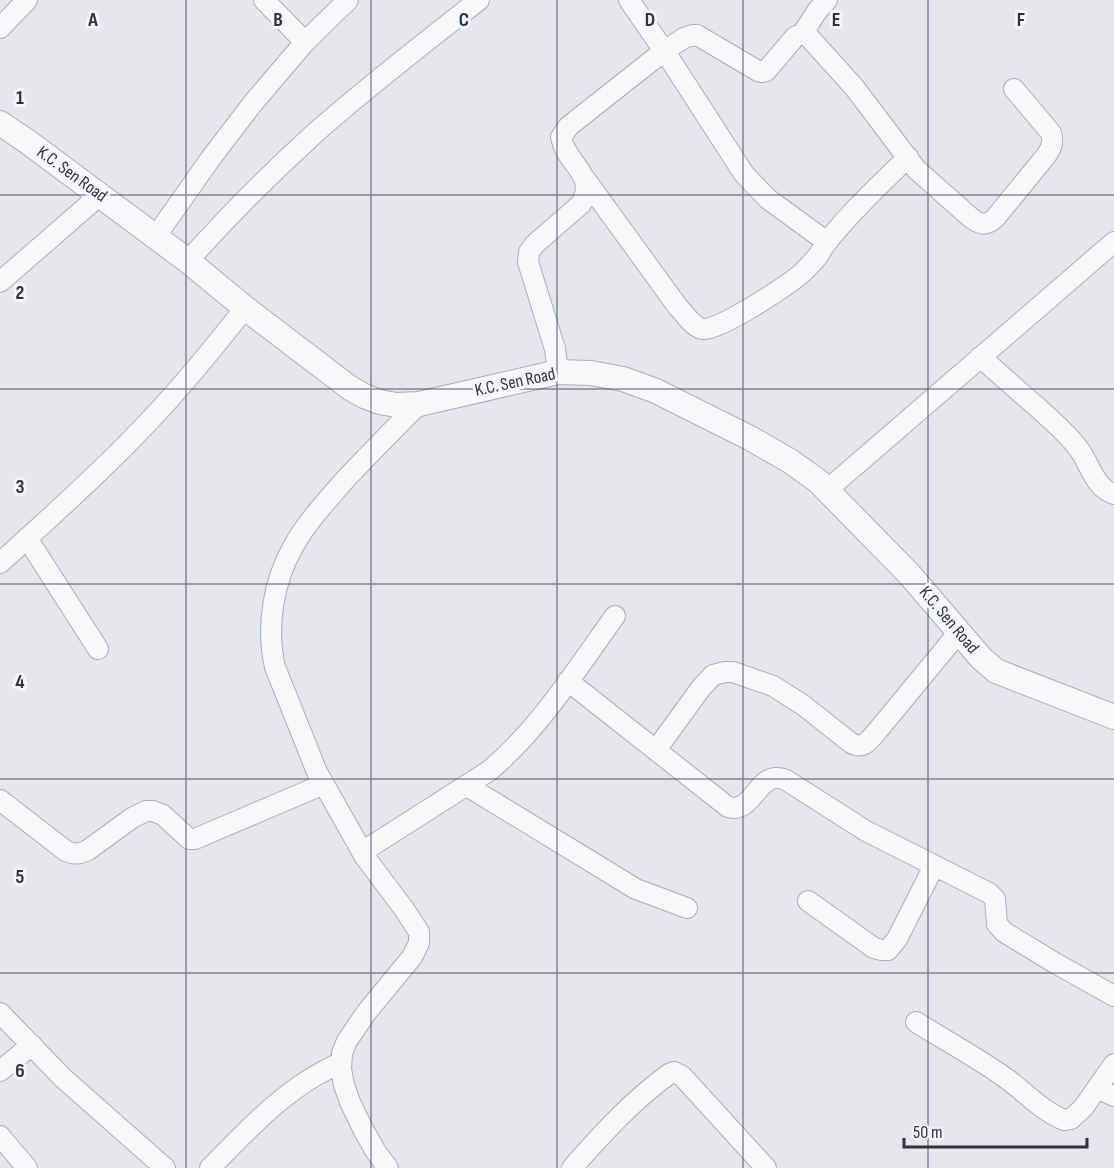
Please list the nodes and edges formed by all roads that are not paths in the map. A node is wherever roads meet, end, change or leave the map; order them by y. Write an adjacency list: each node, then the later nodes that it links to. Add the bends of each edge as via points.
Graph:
1 (27, 0): 7 (street)
2 (264, 0): 9 (street)
3 (348, 0): 9 (street)
4 (479, 0): 19 (street, via 315,133 233,211)
5 (629, 0): 10 (street)
6 (827, 0): 8 (street)
7 (0, 28)
8 (803, 33): 10 (street, via 762,72 693,34); 13 (street, via 854,87)
9 (305, 42): 16 (street, via 253,103)
10 (664, 51): 14 (street, via 569,126 561,137 564,149); 17 (street, via 744,174 782,210)
11 (1014, 89): 13 (street, via 1053,140 1045,157 990,223 970,217 916,169)
12 (0, 123): 15 (street, K.C. Sen Road)
13 (908, 157): 17 (street)
14 (585, 179): 17 (street, via 678,307 700,329 711,329 786,286 817,258); 23 (street, via 588,188 581,204 529,252 528,262 555,349)
15 (100, 195): 16 (street, K.C. Sen Road); 20 (street)
16 (156, 236): 19 (street, K.C. Sen Road)
17 (827, 242)
18 (1114, 242): 22 (street)
19 (188, 261): 21 (street, K.C. Sen Road)
20 (0, 282)
21 (245, 308): 24 (street, K.C. Sen Road, via 357,392 380,402); 27 (street, via 146,424)
22 (980, 357): 25 (street); 26 (street, via 1071,439 1100,485)
23 (558, 372): 24 (street, K.C. Sen Road); 25 (street, K.C. Sen Road, via 591,372 656,391 790,461)
24 (419, 404): 35 (street, via 323,504 292,548 272,607 274,659)
25 (827, 490): 30 (street, K.C. Sen Road)
26 (1114, 494)
27 (27, 538): 28 (street); 31 (street)
28 (0, 562)
29 (615, 616): 32 (street)
30 (959, 632): 33 (street, K.C. Sen Road, via 996,671); 34 (street, via 863,746 851,743 774,686 725,672 713,675 701,688)
31 (98, 649)
32 (568, 681): 34 (street); 36 (street, via 510,752)
33 (1114, 717)
34 (656, 750): 39 (street, via 728,807 743,806 764,783 777,777 866,831)
35 (324, 784): 37 (street, via 195,839 189,839 158,812 146,811 81,854 66,851); 38 (street)
36 (467, 786): 38 (street); 41 (street, via 636,889)
37 (0, 800)
38 (362, 852): 46 (street, via 420,936 412,957 347,1041)
39 (934, 866): 40 (street, via 888,950 874,948); 42 (street, via 989,893 995,899 997,924 1004,932)
40 (808, 901)
41 (687, 908)
42 (1114, 996)
43 (0, 1013): 45 (street)
44 (916, 1022): 49 (street, via 979,1060 1064,1120 1077,1115)
45 (32, 1045): 48 (street); 52 (street, via 63,1078)
46 (341, 1062): 53 (street, via 280,1101); 54 (street, via 350,1102)
47 (1114, 1064): 49 (street)
48 (0, 1071)
49 (1106, 1092)
50 (0, 1136): 51 (street)
51 (27, 1168)
52 (165, 1168)
53 (210, 1168)
54 (388, 1168)
55 (572, 1168): 56 (street, via 617,1118 674,1072 682,1076)
56 (766, 1168)

